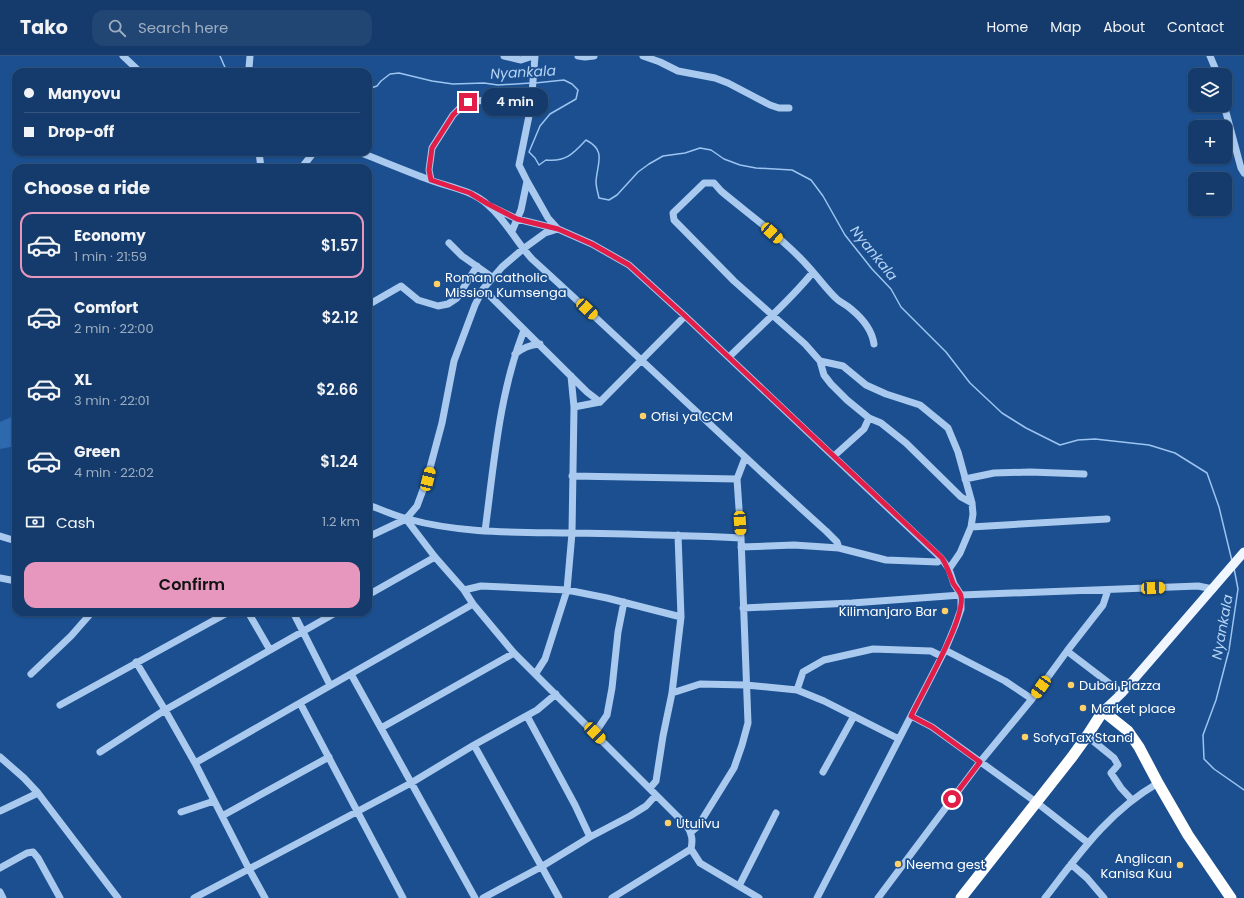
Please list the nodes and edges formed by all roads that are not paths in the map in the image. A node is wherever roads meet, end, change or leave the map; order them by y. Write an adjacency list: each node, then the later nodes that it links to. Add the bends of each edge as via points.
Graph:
1 (123, 56): 9 (street)
2 (250, 56): 10 (street)
3 (504, 56): 4 (street, via 521,60)
4 (534, 56): 12 (street)
5 (578, 56): 6 (street)
6 (594, 56)
7 (643, 56): 13 (street, via 678,71 715,78 770,105)
8 (1210, 56): 11 (street)
9 (136, 68)
10 (248, 68)
11 (1215, 68)
12 (531, 106): 19 (street, via 486,100 468,102 461,107 432,148 429,170); 20 (street, via 519,165)
13 (789, 108)
14 (1226, 112): 18 (street)
15 (311, 156): 17 (street)
16 (369, 156): 19 (street)
17 (305, 164)
18 (1244, 172)
19 (431, 180): 21 (street, via 470,193)
20 (527, 181): 22 (street); 23 (street, via 548,218)
21 (488, 204): 22 (street); 24 (street)
22 (517, 219): 23 (street); 24 (street)
23 (558, 229): 26 (street, via 545,233); 33 (street, via 629,265)
24 (512, 231): 26 (street)
25 (449, 242): 27 (street, via 462,256)
26 (523, 249): 29 (street); 39 (street)
27 (477, 266): 29 (street); 31 (street, via 457,298 448,304 438,306 418,300 401,286)
28 (813, 272): 32 (street); 32 (street, via 805,262 714,183 704,183 673,213 674,220 734,281); 36 (street, via 832,294 866,325)
29 (492, 277): 30 (street)
30 (483, 289): 34 (street); 53 (street, via 454,361 428,479 417,506)
31 (372, 303)
32 (772, 315): 38 (street); 40 (street, via 805,344)
33 (685, 316): 38 (street); 39 (street)
34 (524, 330): 35 (street); 37 (street)
35 (540, 344): 37 (street, via 524,347); 41 (street)
36 (874, 344)
37 (514, 354): 56 (street, via 499,420)
38 (729, 357): 45 (street)
39 (642, 360): 42 (street); 46 (street)
40 (820, 362): 44 (street, via 824,375 831,384); 50 (street, via 843,366 866,385 920,405 934,416 948,428)
41 (571, 376): 42 (street); 43 (street)
42 (600, 402): 43 (street)
43 (574, 407): 48 (street)
44 (869, 418): 45 (street, via 864,429); 51 (street, via 881,423 906,443 961,497)
45 (834, 456): 67 (street)
46 (745, 458): 49 (street); 64 (street, via 826,530)
47 (1084, 474): 50 (street, via 994,473)
48 (572, 476): 49 (street); 57 (street)
49 (737, 479): 61 (street)
50 (966, 479): 51 (street)
51 (972, 503): 55 (street)
52 (372, 506): 53 (street)
53 (406, 519): 56 (street); 60 (street); 66 (street)
54 (1107, 519): 55 (street)
55 (971, 527): 68 (street)
56 (484, 531): 57 (street)
57 (572, 533): 58 (street); 73 (street)
58 (678, 535): 61 (street); 85 (street)
59 (0, 536): 62 (street)
60 (372, 536)
61 (741, 538): 63 (street)
62 (12, 540)
63 (741, 548): 64 (street, via 794,545); 79 (street)
64 (839, 548): 67 (street, via 886,560 938,562)
65 (1244, 552): 71 (main road)
66 (435, 557): 72 (street); 75 (street)
67 (942, 558): 68 (street)
68 (949, 569): 76 (street)
69 (0, 578): 70 (street)
70 (12, 580)
71 (1213, 589): 74 (street, via 1198,586); 99 (main road)
72 (464, 590): 73 (street, via 481,586); 78 (street)
73 (567, 590): 77 (street); 92 (street, via 545,659)
74 (1108, 590): 76 (street); 88 (street, via 1103,605)
75 (372, 592)
76 (961, 595): 79 (street); 90 (street, via 961,609)
77 (624, 602): 85 (street); 110 (street, via 607,715)
78 (473, 604): 89 (street); 94 (street)
79 (742, 608): 95 (street)
80 (88, 616): 93 (street)
81 (222, 616): 91 (street)
82 (250, 616): 87 (street)
83 (295, 616): 86 (street)
84 (330, 616): 86 (street)
85 (681, 617): 98 (street)
86 (302, 631): 87 (street); 96 (street)
87 (270, 650): 104 (street)
88 (1066, 651): 99 (street); 101 (street)
89 (514, 653): 92 (street); 109 (street)
90 (943, 653): 97 (street, via 873,649 824,660 803,672); 101 (street, via 1005,681); 108 (street)
91 (136, 662): 103 (street); 104 (street)
92 (536, 673): 100 (street)
93 (31, 674)
94 (351, 674): 96 (street); 109 (street)
95 (746, 685): 97 (street); 98 (street, via 700,684); 133 (street, via 748,723 734,768 698,826)
96 (330, 686): 102 (street)
97 (796, 690): 107 (street)
98 (672, 693): 122 (street, via 662,736 656,781)
99 (1122, 693): 105 (main road)
100 (556, 694): 106 (street); 110 (street)
101 (1032, 699): 117 (street)
102 (300, 703): 116 (street); 118 (street)
103 (60, 706)
104 (165, 710): 114 (street); 118 (street)
105 (1103, 711): 111 (highway); 121 (highway, via 1128,731)
106 (527, 716): 113 (street); 134 (street)
107 (854, 716): 112 (street); 119 (street)
108 (911, 716): 112 (street); 117 (street, via 932,727)
109 (381, 728): 120 (street)
110 (595, 733): 122 (street)
111 (1087, 736): 125 (street, via 1114,758 1118,765 1111,773 1120,788); 127 (highway)
112 (899, 739): 155 (street)
113 (474, 745): 120 (street); 138 (street)
114 (100, 752)
115 (0, 757): 123 (street)
116 (329, 757): 128 (street); 132 (street)
117 (980, 762): 127 (street); 156 (street)
118 (195, 763): 126 (street)
119 (823, 772)
120 (411, 783): 128 (street); 150 (street)
121 (1158, 783): 125 (street); 160 (highway, via 1188,836)
122 (650, 788): 124 (street)
123 (38, 793): 129 (street); 146 (street)
124 (656, 794): 133 (street); 134 (street, via 646,806)
125 (1132, 800): 135 (street)
126 (214, 801): 130 (street); 132 (street)
127 (1036, 802): 135 (street); 157 (highway)
128 (357, 810): 140 (street); 149 (street)
129 (0, 811)
130 (181, 812)
131 (776, 813): 141 (street)
132 (222, 816): 140 (street)
133 (691, 832): 136 (street)
134 (590, 837): 138 (street)
135 (1087, 842): 137 (street)
136 (692, 849): 141 (street, via 700,863); 143 (street)
137 (1071, 864): 158 (street); 159 (street)
138 (541, 867): 151 (street); 152 (street)
139 (0, 868): 145 (street, via 33,852)
140 (249, 869): 147 (street); 148 (street)
141 (739, 886): 154 (street)
142 (0, 892): 144 (street)
143 (626, 895): 153 (street)
144 (3, 898)
145 (60, 898)
146 (118, 898)
147 (194, 898)
148 (264, 898)
149 (404, 898)
150 (475, 898)
151 (483, 898)
152 (559, 898)
153 (612, 898)
154 (759, 898)
155 (817, 898)
156 (878, 898)
157 (961, 898)
158 (1045, 898)
159 (1104, 898)
160 (1231, 898)

